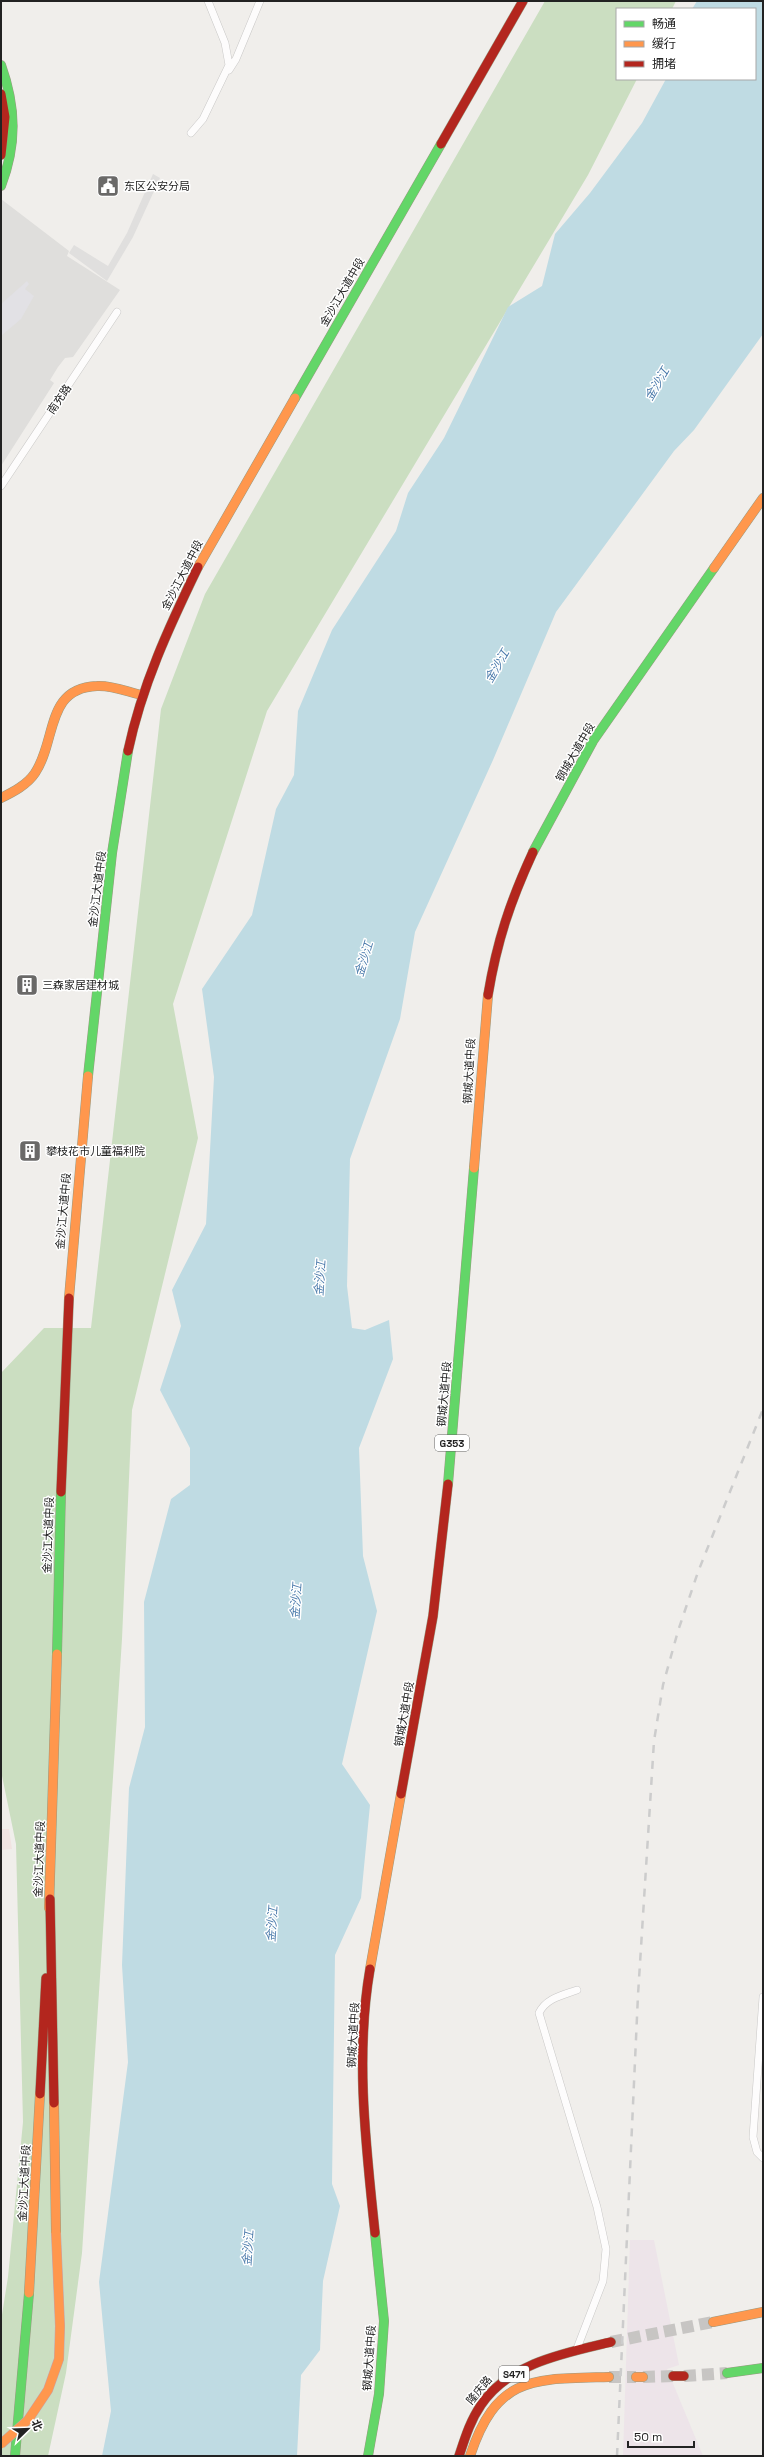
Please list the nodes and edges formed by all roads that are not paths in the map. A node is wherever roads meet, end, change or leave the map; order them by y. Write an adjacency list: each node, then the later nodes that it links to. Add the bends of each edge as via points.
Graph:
1 (208, 1): 5 (street, via 229,54 229,65)
2 (260, 1): 5 (street, via 236,59)
3 (523, 1): 13 (main road, 金沙江大道中段, via 202,560 162,641)
4 (1, 65): 9 (main road, via 12,98 15,117 11,156)
5 (225, 75): 7 (street, via 203,119)
6 (1, 94): 8 (main road, via 5,117)
7 (191, 133)
8 (1, 155)
9 (1, 186)
10 (117, 312): 11 (street, 南充路)
11 (1, 486)
12 (763, 498): 30 (main road, 钢城大道中段 / G353, via 593,741 537,845 514,894 494,951 485,1010 479,1113 444,1532 433,1616 369,1976 363,2049 364,2120 384,2321 379,2394)
13 (142, 696): 14 (main road, via 98,686 80,688 68,694 54,718 43,759 35,774); 15 (main road, 金沙江大道中段, via 128,754 117,822 83,1115 72,1239 65,1362)
14 (1, 798)
15 (49, 1958): 28 (main road, bridge, via 59,2359 48,2390 32,2414); 29 (main road, 金沙江大道中段, via 34,2228)
16 (577, 1990): 22 (street, via 549,2001 542,2006 539,2013 597,2207 606,2249 603,2281)
17 (763, 1997): 18 (street, via 753,2137 757,2152)
18 (763, 2158)
19 (763, 2312): 20 (main road)
20 (713, 2322)
21 (611, 2342): 22 (main road, 隆庆路 / S471)
22 (576, 2351): 31 (main road, 隆庆路 / S471, via 524,2368 498,2384 479,2406 465,2433)
23 (763, 2368): 24 (main road)
24 (727, 2373)
25 (673, 2376): 26 (main road)
26 (684, 2376)
27 (608, 2377): 32 (main road, 隆庆路 / S471, via 553,2379 526,2383 504,2394 487,2412 475,2436)
28 (1, 2444)
29 (15, 2456)
30 (368, 2456)
31 (459, 2456)
32 (470, 2456)

